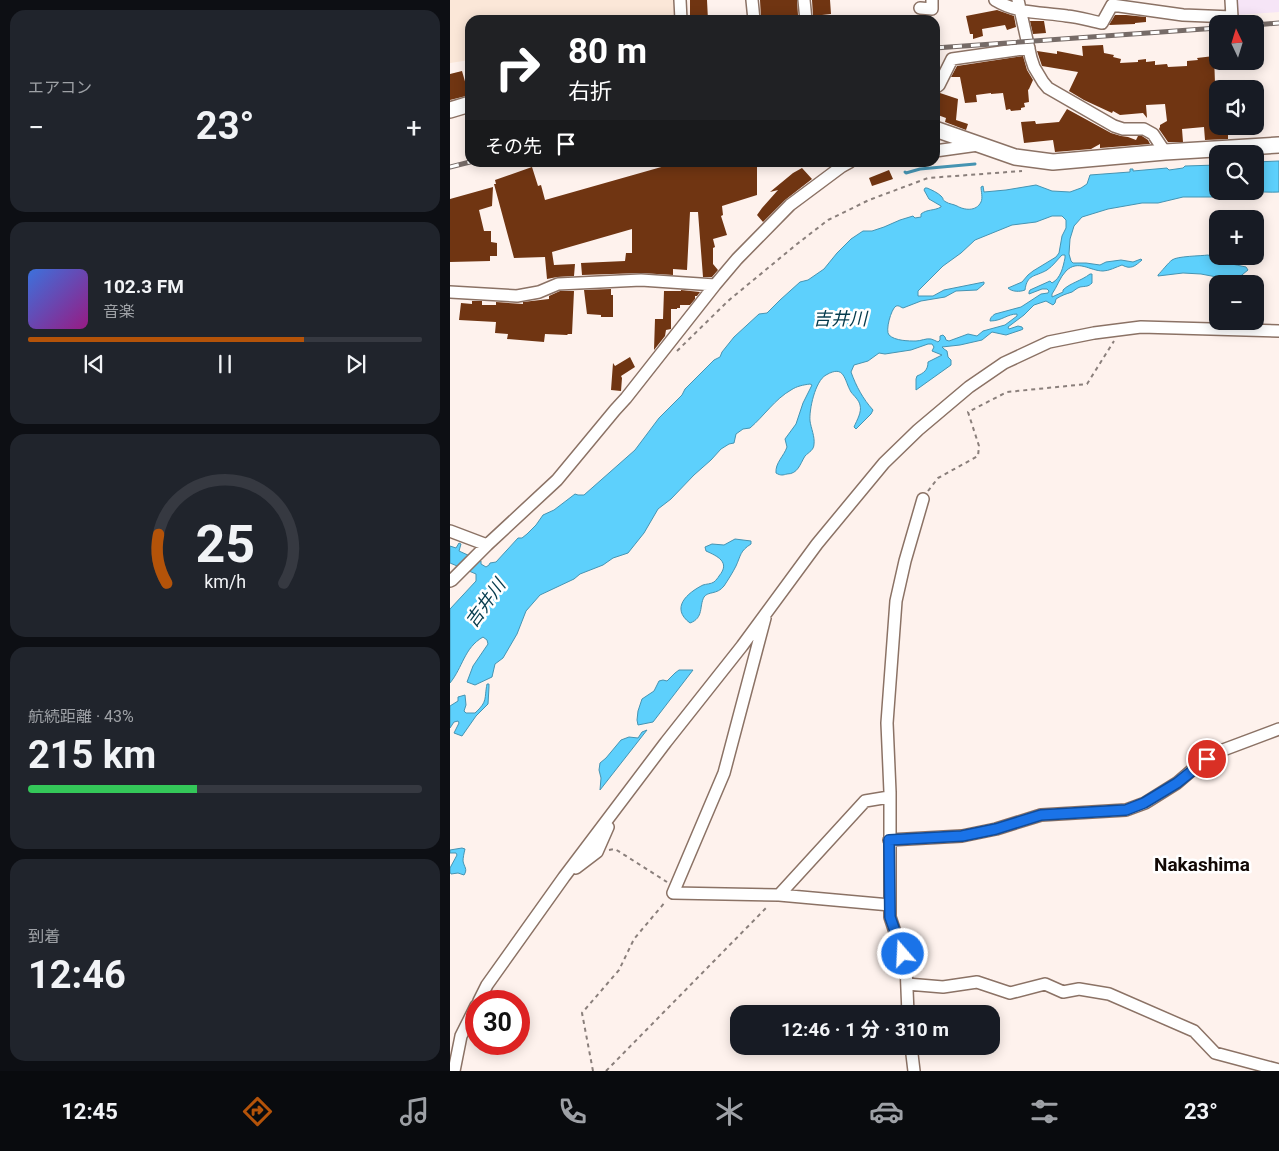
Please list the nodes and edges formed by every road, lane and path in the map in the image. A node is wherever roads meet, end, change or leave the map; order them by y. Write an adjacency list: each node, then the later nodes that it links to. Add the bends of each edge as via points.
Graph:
1 (680, 0): 9 (street)
2 (752, 0): 10 (street)
3 (804, 0): 11 (street)
4 (932, 0): 8 (street, via 932,9)
5 (995, 0): 7 (street, via 1004,5)
6 (1231, 0): 7 (street, via 1232,17 1112,5 1102,23)
7 (1019, 6): 12 (street)
8 (920, 8)
9 (681, 15)
10 (754, 15)
11 (806, 15)
12 (1028, 48): 13 (street, via 952,59); 20 (street, via 1034,66 1048,88 1114,126 1144,129 1153,134)
13 (940, 82)
14 (465, 106): 15 (street)
15 (450, 110)
16 (940, 131): 17 (street)
17 (980, 145): 19 (street); 20 (street, via 1015,157 1053,162)
18 (1279, 145): 20 (street)
19 (940, 150)
20 (1165, 152)
21 (841, 167): 23 (street, via 790,205)
22 (1030, 171): 27 (path, via 928,178 869,200 828,220 728,301)
23 (715, 285): 24 (street, via 641,280 558,284 517,296); 30 (street, via 557,480)
24 (450, 292)
25 (1121, 329): 26 (street); 28 (path, via 1087,384 1007,392 968,412 979,446 978,456 938,478); 32 (street, via 1049,342 1004,363 969,387 884,463)
26 (1279, 331)
27 (672, 357)
28 (923, 499): 34 (street, via 896,601 887,723)
29 (450, 531): 30 (street)
30 (483, 549): 31 (street)
31 (451, 580)
32 (767, 611): 35 (street); 39 (street, via 724,773)
33 (1279, 729): 36 (street, via 1215,753 1177,783 1126,810 1041,815 962,836)
34 (890, 797): 36 (street); 40 (street, via 865,802)
35 (616, 809): 37 (street); 38 (street)
36 (889, 840): 41 (street)
37 (597, 852): 38 (street); 39 (path, via 615,849)
38 (564, 877): 43 (street)
39 (674, 890): 40 (street); 49 (path, via 634,939 619,970 582,1013)
40 (779, 895): 41 (street); 50 (path)
41 (890, 905): 42 (street, via 890,917 906,965)
42 (907, 984): 44 (street); 47 (street, via 942,987 977,982 1010,993 1045,984 1063,992 1079,989 1109,994 1194,1031 1215,1053)
43 (485, 990)
44 (908, 1005)
45 (465, 1028): 48 (street)
46 (912, 1055): 51 (street)
47 (1279, 1070)
48 (454, 1071)
49 (593, 1071)
50 (606, 1071)
51 (914, 1071)

